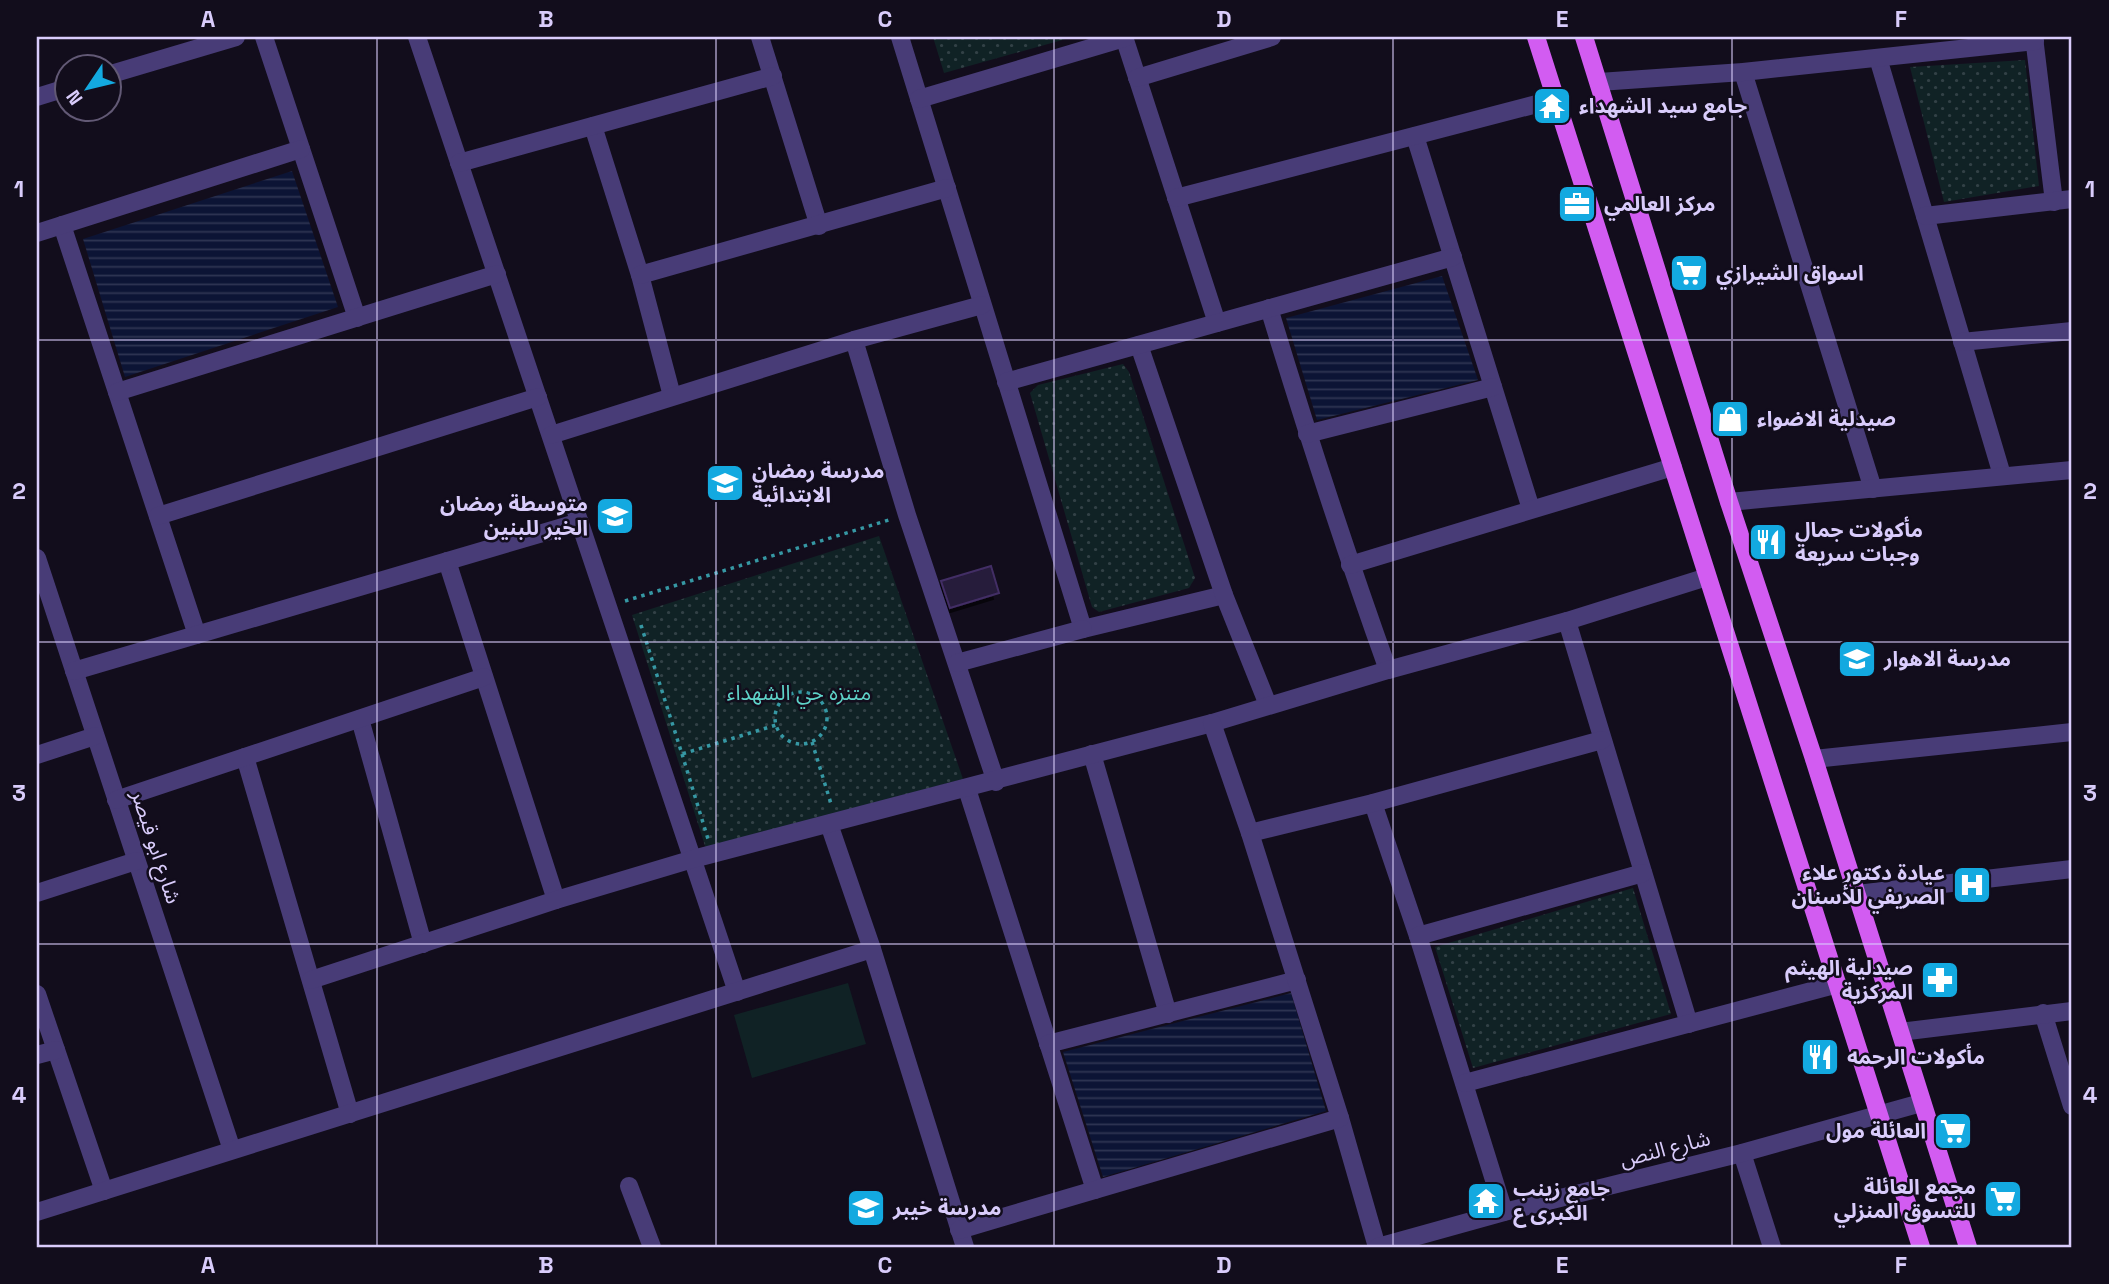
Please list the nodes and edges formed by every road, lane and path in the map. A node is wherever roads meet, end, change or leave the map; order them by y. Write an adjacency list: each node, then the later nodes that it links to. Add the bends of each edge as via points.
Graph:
1 (236, 37): 12 (street)
2 (264, 37): 21 (street)
3 (760, 37): 14 (street)
4 (900, 37): 17 (street)
5 (1124, 37): 15 (street); 17 (street)
6 (1272, 37): 15 (street)
7 (1536, 37): 18 (main road)
8 (1584, 37): 16 (main road)
9 (424, 38): 22 (street)
10 (2034, 39): 11 (street); 26 (street)
11 (1878, 58): 13 (street); 27 (street)
12 (122, 71)
13 (1743, 72): 16 (street); 52 (street)
14 (773, 76): 19 (street); 29 (street)
15 (1137, 78): 24 (street)
16 (1599, 82): 53 (main road)
17 (919, 99): 23 (street)
18 (1556, 99): 20 (street); 49 (main road)
19 (593, 126): 22 (street); 33 (street)
20 (1415, 136): 24 (street); 31 (street)
21 (301, 149): 28 (street); 36 (street)
22 (460, 163): 32 (street)
23 (947, 188): 29 (street); 34 (street)
24 (1176, 198): 37 (street)
25 (2072, 199): 26 (street)
26 (2054, 202): 27 (street)
27 (1925, 216): 40 (street)
28 (62, 225): 30 (street); 44 (street)
29 (819, 226): 33 (street)
30 (37, 233)
31 (1453, 257): 35 (street); 43 (street)
32 (497, 274): 36 (street); 46 (street)
33 (640, 275): 45 (street)
34 (982, 304): 39 (street); 42 (street)
35 (1269, 308): 37 (street); 47 (street)
36 (357, 318): 44 (street)
37 (1217, 323): 41 (street)
38 (2072, 331): 40 (street)
39 (854, 340): 45 (street); 55 (street)
40 (1962, 342): 51 (street)
41 (1139, 345): 42 (street); 62 (street)
42 (1006, 382): 66 (street)
43 (1493, 387): 47 (street); 54 (street)
44 (117, 392): 56 (street)
45 (672, 396): 48 (street)
46 (538, 397): 48 (street); 56 (street)
47 (1307, 434): 60 (street)
48 (551, 435): 57 (street)
49 (1673, 467): 54 (street); 61 (main road)
50 (2072, 470): 51 (street)
51 (2002, 475): 52 (street)
52 (1873, 489): 53 (street)
53 (1729, 502): 84 (main road)
54 (1531, 509): 60 (street)
55 (907, 515): 63 (path); 68 (street)
56 (158, 516): 67 (street)
57 (580, 522): 59 (street); 63 (street)
58 (37, 558): 70 (street, شارع ابو قيصر)
59 (447, 561): 67 (street); 71 (street)
60 (1350, 565): 69 (street)
61 (1707, 578): 64 (street); 104 (main road)
62 (1224, 595): 66 (street); 72 (street)
63 (608, 606): 92 (street)
64 (1567, 621): 69 (street); 78 (street)
65 (641, 625): 80 (path)
66 (1083, 629): 68 (street)
67 (197, 635): 70 (street)
68 (957, 663): 85 (street)
69 (1388, 670): 72 (street)
70 (74, 671): 77 (street, شارع ابو قيصر)
71 (484, 677): 73 (street); 98 (street)
72 (1268, 705): 74 (street)
73 (360, 719): 83 (street); 100 (street)
74 (1212, 723): 81 (street); 90 (street)
75 (776, 725): 79 (path, via 788,741); 79 (path, via 775,712 784,698 799,692 815,695 825,708 827,724); 80 (path)
76 (2072, 732): 84 (street)
77 (95, 736): 82 (street); 87 (street, شارع ابو قيصر)
78 (1602, 740): 88 (street); 95 (street)
79 (812, 743): 89 (path)
80 (682, 754): 91 (path)
81 (1092, 754): 85 (street); 109 (street)
82 (37, 755)
83 (245, 757): 87 (street); 102 (street)
84 (1814, 760): 97 (main road)
85 (996, 782): 86 (street)
86 (967, 789): 89 (street); 112 (street)
87 (116, 800): 93 (street, شارع ابو قيصر)
88 (1373, 803): 90 (street); 99 (street)
89 (833, 823): 92 (street); 101 (street)
90 (1250, 832): 103 (street)
91 (709, 841)
92 (693, 859): 98 (street); 105 (street)
93 (136, 861): 96 (street); 121 (street, شارع ابو قيصر)
94 (2072, 869): 97 (street)
95 (1643, 873): 99 (street); 110 (street)
96 (37, 893)
97 (1857, 894): 111 (main road)
98 (556, 900): 100 (street)
99 (1419, 936): 115 (street)
100 (423, 944): 102 (street)
101 (872, 949): 105 (street); 128 (street)
102 (311, 980): 118 (street)
103 (1297, 980): 109 (street); 120 (street)
104 (1838, 984): 110 (street); 119 (main road)
105 (737, 992): 118 (street)
106 (37, 994): 113 (street)
107 (2072, 1011): 108 (street)
108 (2043, 1013): 111 (street); 117 (street)
109 (1168, 1014): 112 (street)
110 (1689, 1024): 115 (street)
111 (1900, 1032): 116 (main road)
112 (1048, 1044): 124 (street)
113 (56, 1050): 114 (street); 125 (street)
114 (37, 1055)
115 (1465, 1083): 127 (street)
116 (1921, 1103): 119 (street, شارع النص); 134 (main road)
117 (2072, 1105)
118 (350, 1114): 121 (street)
119 (1879, 1114): 122 (street, شارع النص); 133 (main road)
120 (1340, 1118): 124 (street); 131 (street)
121 (232, 1150): 125 (street)
122 (1742, 1153): 127 (street, شارع النص); 132 (street)
123 (629, 1186): 129 (street)
124 (1095, 1190): 128 (street)
125 (104, 1191): 126 (street)
126 (37, 1212)
127 (1504, 1212): 131 (street, شارع النص)
128 (960, 1230): 130 (street)
129 (652, 1247)
130 (965, 1247)
131 (1378, 1247)
132 (1772, 1247)
133 (1921, 1247)
134 (1968, 1247)

